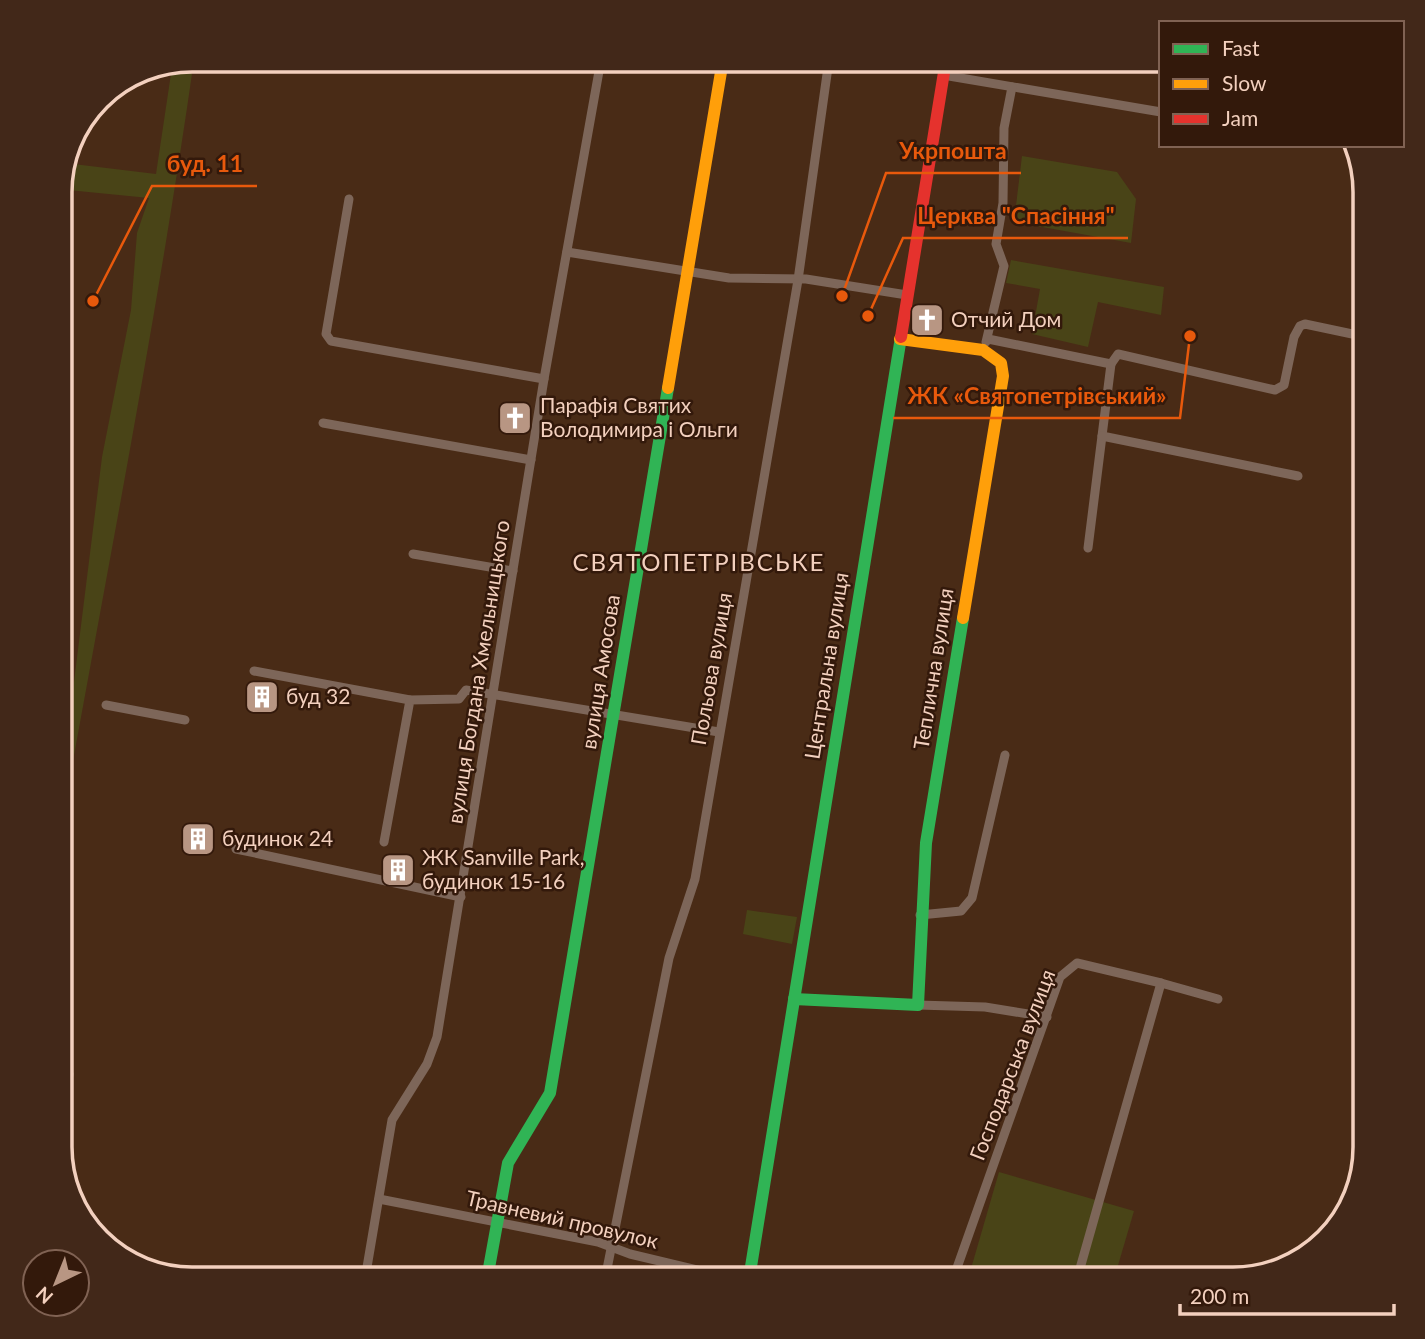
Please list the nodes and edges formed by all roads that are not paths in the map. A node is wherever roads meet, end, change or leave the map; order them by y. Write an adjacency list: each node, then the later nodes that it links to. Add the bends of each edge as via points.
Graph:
1 (599, 72): 9 (street, вулиця Богдана Хмельницького)
2 (721, 72): 10 (street, вулиця Амосова)
3 (828, 72): 11 (street, Польова вулиця)
4 (944, 72): 5 (street, Центральна вулиця)
5 (943, 75): 6 (street); 12 (street, Центральна вулиця)
6 (1012, 87): 7 (street); 15 (street, via 1004,128 1003,203 996,244 1004,266)
7 (1159, 112)
8 (349, 199): 17 (street, via 326,334 331,341)
9 (568, 252): 10 (street); 17 (street, вулиця Богдана Хмельницького)
10 (688, 272): 11 (street); 29 (street, вулиця Амосова)
11 (798, 280): 12 (street); 31 (street, Польова вулиця)
12 (907, 295): 14 (street, Центральна вулиця)
13 (1353, 334): 16 (street, via 1300,326 1284,385 1275,390 1118,354)
14 (900, 339): 15 (street); 38 (street, Центральна вулиця)
15 (985, 345): 16 (street); 36 (street, Теплична вулиця, via 1001,363 1003,376 953,664)
16 (1111, 364): 19 (street)
17 (544, 379): 20 (street, вулиця Богдана Хмельницького)
18 (323, 423): 20 (street)
19 (1102, 436): 21 (street); 22 (street)
20 (531, 460): 24 (street, вулиця Богдана Хмельницького)
21 (1298, 476)
22 (1088, 548)
23 (413, 554): 24 (street)
24 (513, 571): 26 (street, вулиця Богдана Хмельницького)
25 (254, 671): 27 (street)
26 (494, 695): 27 (street, via 466,690 459,699); 29 (street); 35 (street, вулиця Богдана Хмельницького)
27 (410, 700): 33 (street)
28 (106, 705): 30 (street)
29 (614, 715): 31 (street); 43 (street, вулиця Амосова, via 550,1093 508,1163)
30 (185, 720)
31 (719, 732): 44 (street, Польова вулиця, via 695,879 669,958)
32 (1005, 755): 36 (street, via 972,898 961,911)
33 (384, 842)
34 (236, 849): 35 (street)
35 (461, 897): 42 (street, вулиця Богдана Хмельницького, via 435,1046 392,1119)
36 (920, 915): 40 (street, Теплична вулиця)
37 (1161, 983): 39 (street); 41 (street, Господарська вулиця, via 1084,963 1072,965 1060,977); 51 (street)
38 (794, 999): 40 (street); 49 (street, Центральна вулиця)
39 (1218, 999)
40 (918, 1005): 41 (street, via 985,1007)
41 (1047, 1017): 50 (street, Господарська вулиця)
42 (379, 1199): 43 (street, Травневий провулок); 45 (street, вулиця Богдана Хмельницького)
43 (497, 1220): 44 (street, Травневий провулок); 46 (street, вулиця Амосова)
44 (613, 1248): 47 (street, Польова вулиця); 48 (street, Травневий провулок)
45 (367, 1267)
46 (489, 1267)
47 (608, 1267)
48 (688, 1267)
49 (751, 1267)
50 (958, 1267)
51 (1080, 1267)

